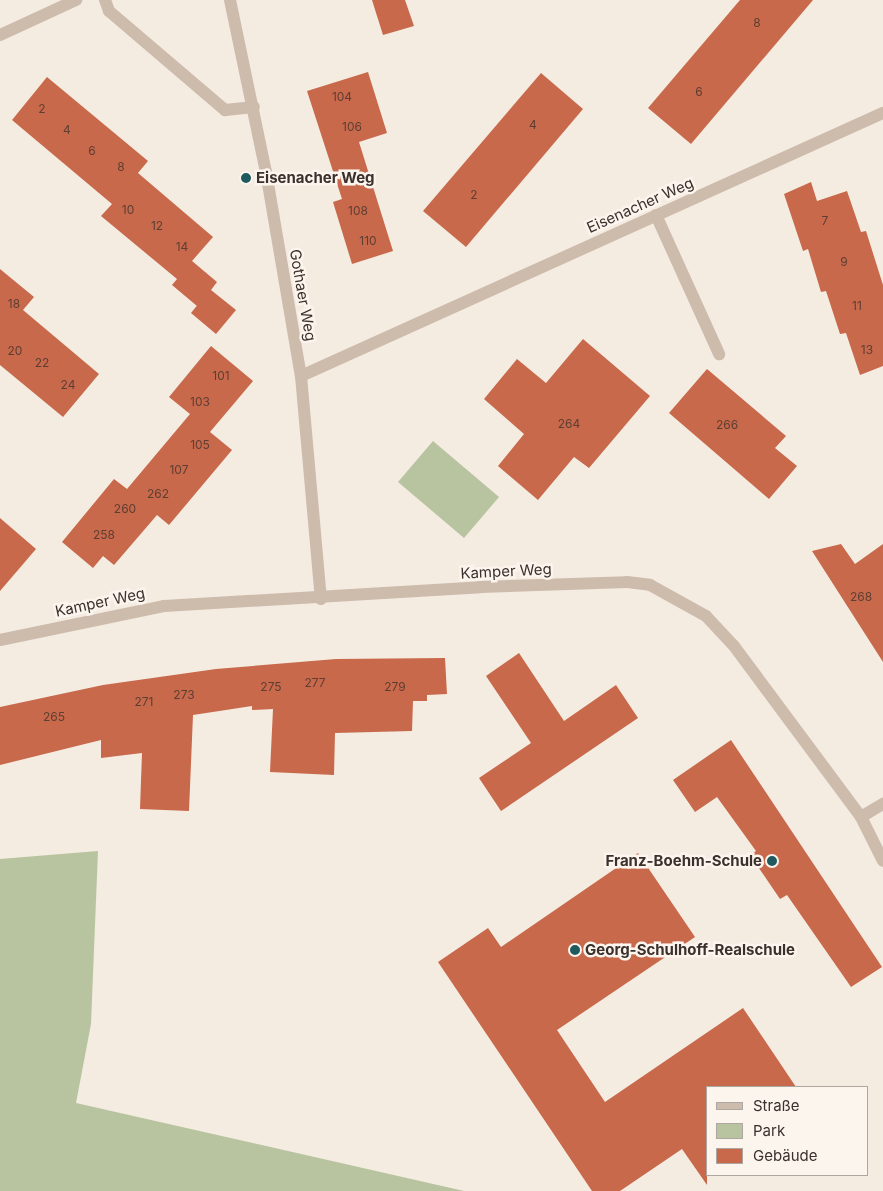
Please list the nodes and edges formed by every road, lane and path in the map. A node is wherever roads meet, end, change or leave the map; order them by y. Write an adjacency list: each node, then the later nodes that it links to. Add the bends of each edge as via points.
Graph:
1 (76, 0): 4 (street)
2 (105, 0): 5 (street, via 109,11 225,110)
3 (230, 0): 5 (street, Gothaer Weg)
4 (0, 35)
5 (254, 107): 9 (street, Gothaer Weg)
6 (883, 113): 7 (street, Eisenacher Weg)
7 (656, 215): 8 (street); 9 (street, Eisenacher Weg)
8 (719, 354)
9 (301, 376): 10 (street, Gothaer Weg)
10 (321, 598): 11 (street, Kamper Weg, via 164,606); 13 (street, Kamper Weg, via 480,587 628,582 650,585 706,616 734,646)
11 (0, 640)
12 (883, 804): 13 (street)
13 (860, 817): 14 (street, Kamper Weg)
14 (883, 861)

